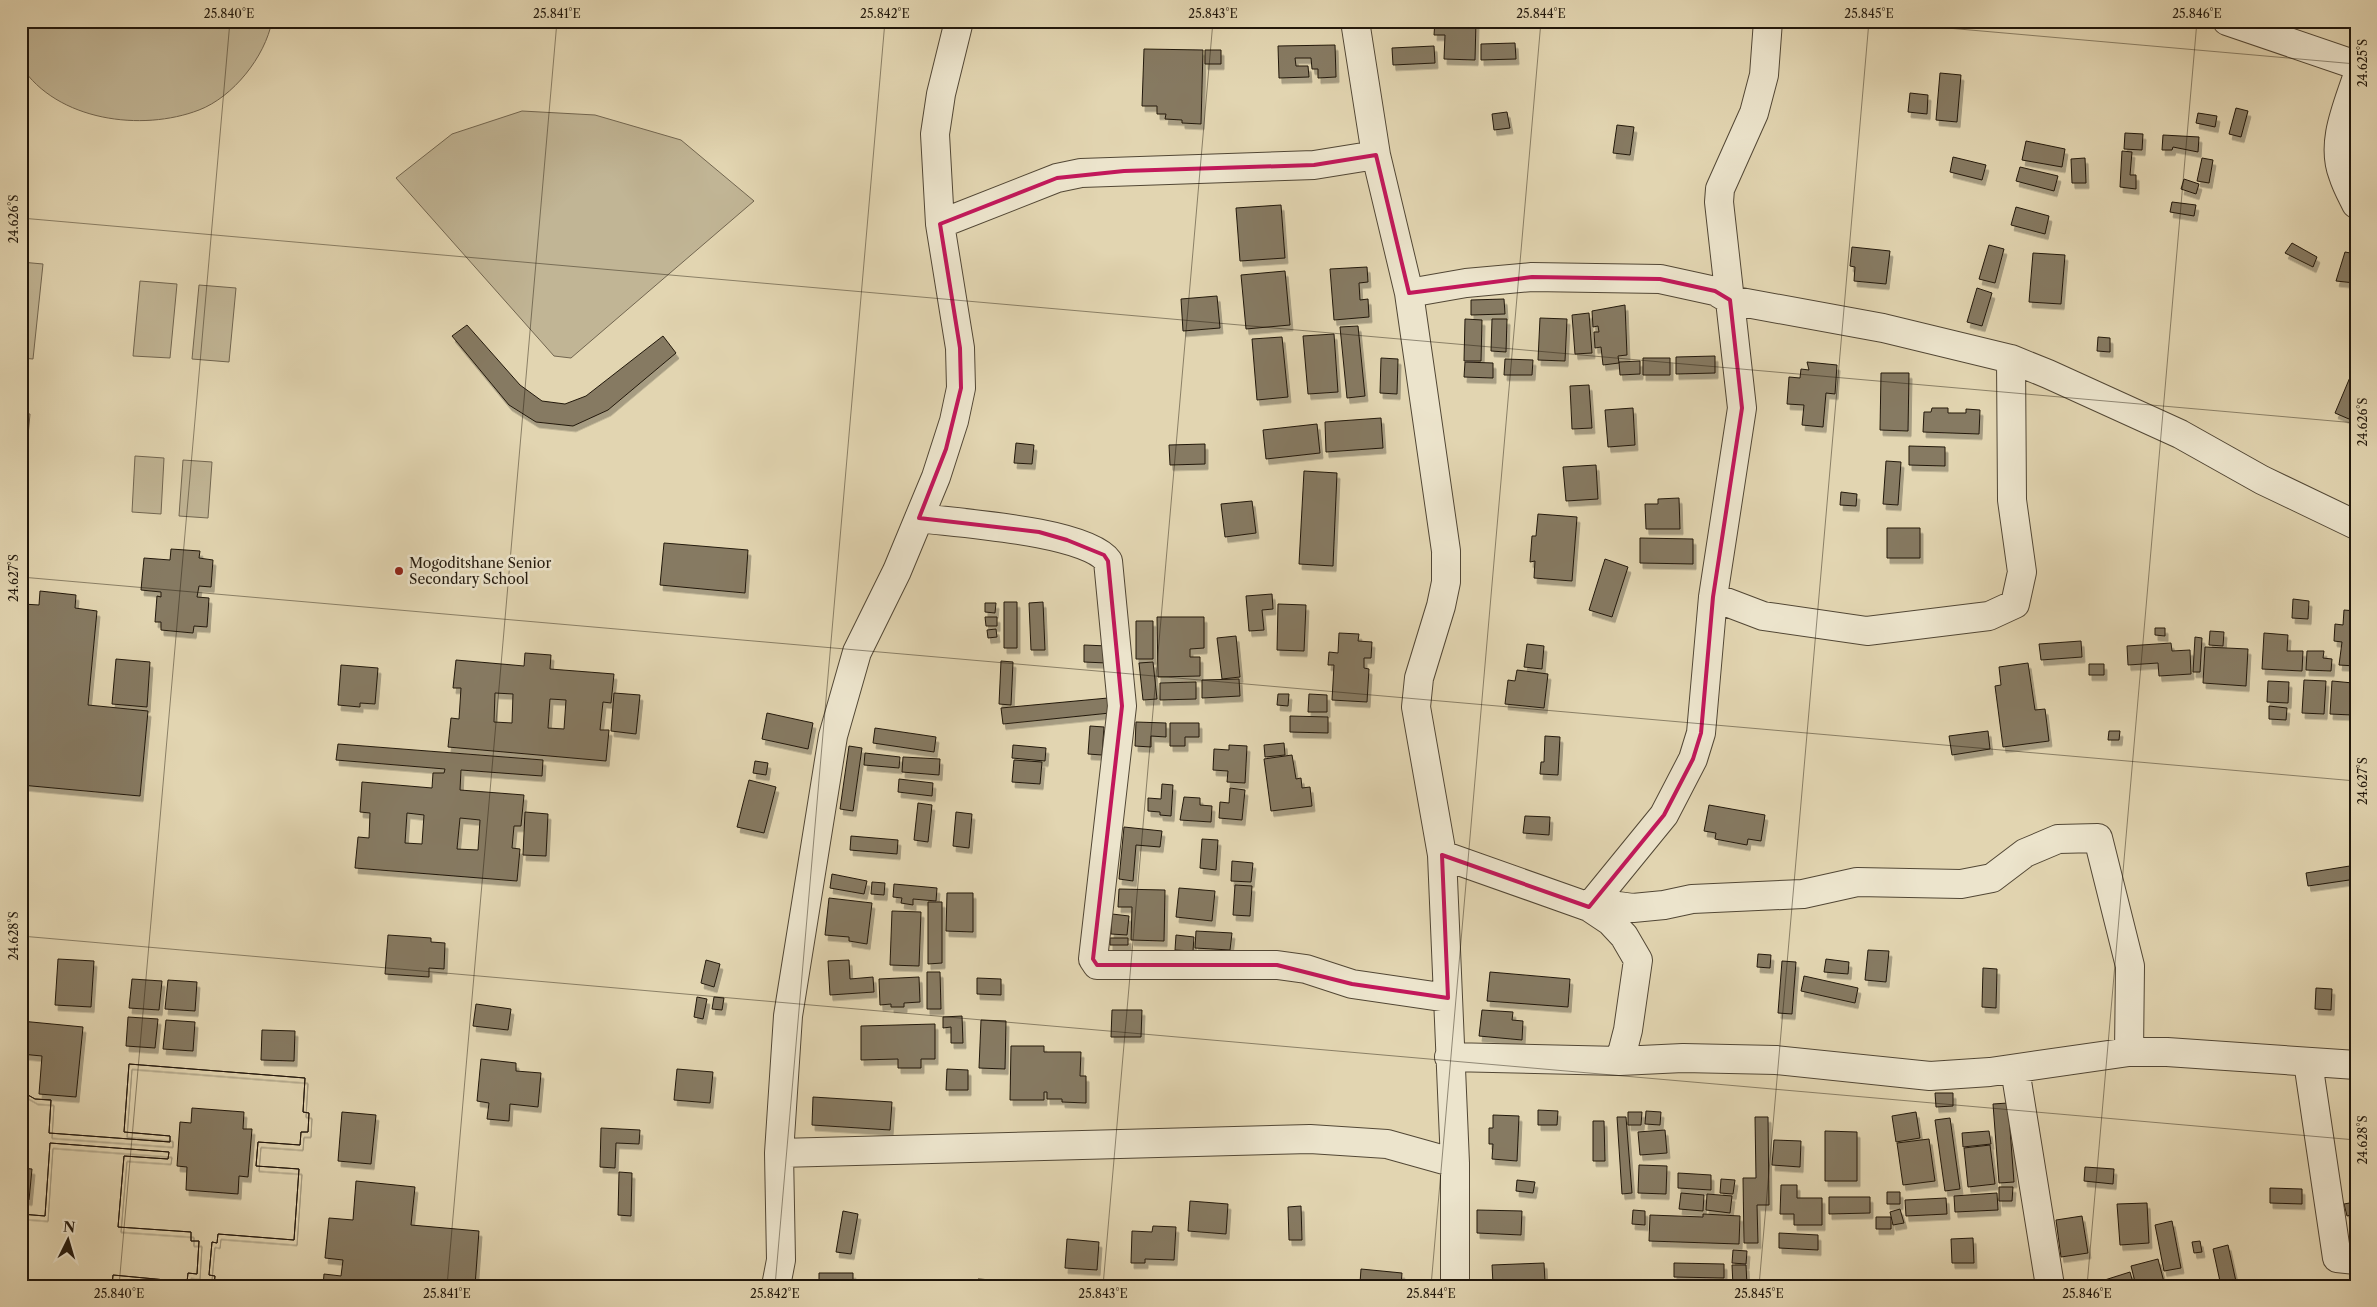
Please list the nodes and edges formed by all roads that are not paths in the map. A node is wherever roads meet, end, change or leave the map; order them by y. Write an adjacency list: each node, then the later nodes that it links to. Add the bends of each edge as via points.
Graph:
1 (959, 21): 9 (street, via 935,134)
2 (1355, 21): 7 (street)
3 (1768, 21): 11 (street, via 1764,75 1754,113 1720,189)
4 (2227, 21): 5 (street)
5 (2356, 65)
6 (2356, 80): 8 (street, via 2341,126 2339,147 2342,174)
7 (1376, 155): 9 (street, via 1314,165 1081,173 1057,178); 10 (street)
8 (2356, 204)
9 (940, 224): 13 (street, via 960,348 961,388 946,449)
10 (1409, 293): 11 (street, via 1466,283 1532,277 1650,279 1715,291); 16 (street, via 1446,551 1446,582 1419,678 1416,707)
11 (1730, 300): 12 (street, via 1884,328); 15 (street, via 1742,408)
12 (2011, 360): 14 (street, via 2180,434 2262,480); 15 (street, via 2012,500 2022,572 2015,604 1989,616 1867,631 1763,616)
13 (919, 518): 18 (street, via 1039,532 1104,555 1108,561 1122,706 1093,959 1097,966 1277,965 1352,984); 25 (street, via 857,652 833,736 788,1016)
14 (2356, 525)
15 (1713, 598): 17 (street, via 1701,733 1694,759 1664,815)
16 (1442, 855): 17 (street); 18 (street)
17 (1593, 903): 19 (street, via 1633,908 1692,899 1803,894 1856,882 1961,884 1992,878 2025,853 2058,839 2098,838 2130,966); 21 (street, via 1624,936 1638,960)
18 (1448, 998): 20 (street)
19 (2129, 1052): 22 (street); 24 (street)
20 (1449, 1057): 21 (street); 26 (street)
21 (1620, 1061): 24 (street, via 1683,1058 1776,1060 1930,1076)
22 (2308, 1062): 23 (street); 27 (street, via 2337,1258)
23 (2356, 1065)
24 (2015, 1069): 30 (street)
25 (780, 1153): 26 (street, via 1310,1139 1387,1144); 28 (street, via 781,1260)
26 (1454, 1163): 29 (street)
27 (2356, 1260)
28 (776, 1286)
29 (1455, 1286)
30 (2050, 1286)

